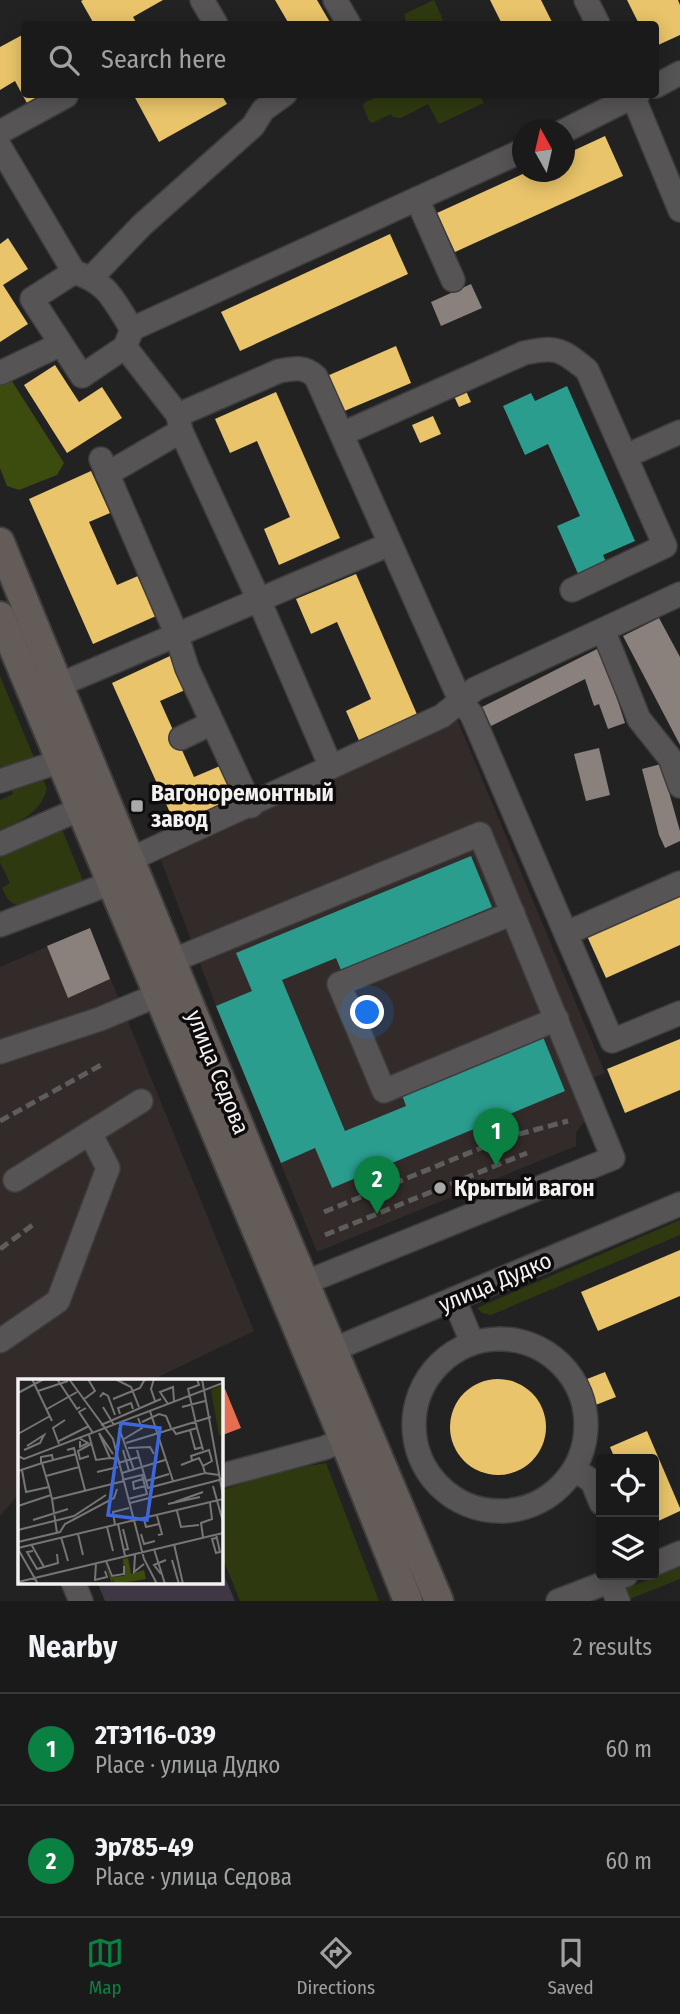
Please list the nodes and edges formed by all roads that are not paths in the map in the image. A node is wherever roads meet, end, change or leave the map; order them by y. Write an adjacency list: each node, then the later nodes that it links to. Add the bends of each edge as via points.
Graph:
1 (335, 0): 3 (street)
2 (586, 0): 4 (street)
3 (347, 21)
4 (596, 21)
5 (680, 73): 6 (street)
6 (659, 84)
7 (62, 98): 12 (street)
8 (628, 98): 11 (street)
9 (635, 98): 16 (street)
10 (259, 102): 17 (street, via 253,126)
11 (575, 126)
12 (0, 132)
13 (0, 147): 17 (street)
14 (512, 156): 15 (street)
15 (417, 199): 18 (street); 19 (street)
16 (680, 210)
17 (83, 275): 19 (street, via 105,287); 20 (street, via 32,299)
18 (453, 280)
19 (129, 338): 20 (street, via 82,376); 22 (street)
20 (61, 344): 21 (street)
21 (0, 373)
22 (179, 423): 24 (street, via 279,371 295,368 317,377); 30 (street); 34 (street, via 104,466)
23 (680, 432): 25 (street)
24 (342, 434): 25 (street, via 524,353 546,348 564,352 587,370); 27 (street)
25 (626, 456): 28 (street, via 665,546)
26 (0, 542): 31 (main road, улица Седова)
27 (390, 544): 30 (street); 36 (street)
28 (572, 590)
29 (680, 594): 33 (street)
30 (258, 598): 34 (street); 40 (street)
31 (33, 621): 32 (street); 35 (main road, улица Седова)
32 (2, 627): 35 (main road, улица Седова)
33 (603, 630): 36 (street); 42 (street, via 639,719 670,758)
34 (176, 633): 35 (street); 37 (street)
35 (46, 690): 39 (main road, улица Седова); 46 (main road, улица Седова)
36 (460, 700): 40 (street, via 442,716); 51 (street, via 472,715)
37 (212, 723): 38 (street); 43 (street)
38 (181, 738)
39 (61, 761): 41 (street); 44 (main road, улица Седова)
40 (331, 768): 43 (street)
41 (0, 781)
42 (680, 786)
43 (251, 806): 46 (street)
44 (80, 809): 45 (street); 47 (main road, улица Седова)
45 (0, 844)
46 (131, 859): 52 (main road, улица Седова)
47 (111, 883): 50 (street); 52 (main road, улица Седова)
48 (680, 883): 51 (street)
49 (513, 913): 52 (street, via 480,834); 54 (street); 54 (street, via 339,984 384,1091)
50 (0, 925)
51 (567, 933): 53 (street, via 612,1041)
52 (165, 978): 55 (street, via 100,1019); 60 (main road, улица Седова); 64 (main road, улица Седова)
53 (680, 1013)
54 (557, 1019): 60 (street, via 613,1158)
55 (0, 1052)
56 (141, 1101): 57 (street)
57 (90, 1133): 58 (street); 62 (street, via 108,1168 58,1301)
58 (15, 1180)
59 (680, 1204): 61 (street, улица Дудко)
60 (304, 1283): 64 (main road, улица Седова)
61 (454, 1299): 63 (street); 64 (street, улица Дудко)
62 (0, 1341)
63 (472, 1342): 66 (street, via 520,1339 547,1350 564,1364 588,1424); 66 (street, via 442,1360 425,1381 415,1412 416,1442 425,1468 440,1487 475,1507 510,1511 548,1497)
64 (322, 1355): 65 (main road, улица Седова); 75 (main road, улица Седова)
65 (344, 1440): 67 (street); 74 (main road, улица Седова)
66 (575, 1470): 68 (street, via 592,1481)
67 (222, 1475)
68 (596, 1491)
69 (680, 1553): 70 (street)
70 (659, 1562)
71 (74, 1584): 73 (street)
72 (618, 1586): 76 (street)
73 (81, 1601)
74 (408, 1601)
75 (439, 1601)
76 (558, 1601)

